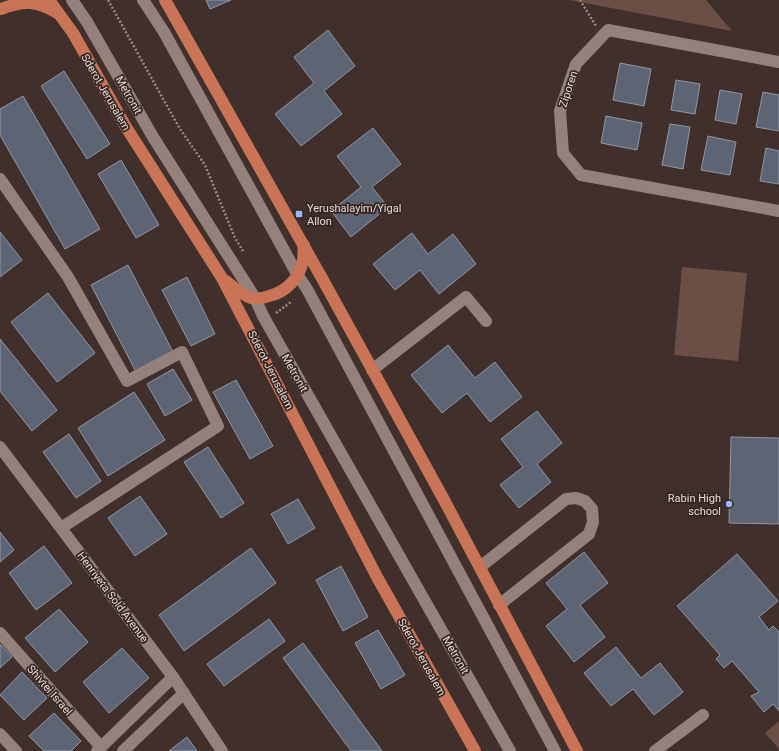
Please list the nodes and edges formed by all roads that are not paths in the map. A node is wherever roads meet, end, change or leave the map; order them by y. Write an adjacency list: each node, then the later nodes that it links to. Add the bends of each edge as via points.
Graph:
1 (10, 0): 6 (street)
2 (49, 0): 7 (main road, Sderot Jerusalem)
3 (72, 0): 14 (street, Metronit, via 154,138)
4 (144, 0): 12 (street)
5 (165, 0): 11 (main road)
6 (1, 10): 7 (main road, via 18,3 29,2)
7 (62, 16): 13 (main road, Sderot Jerusalem, via 126,127)
8 (779, 62): 10 (street, Ziporen, via 608,30 576,64 560,110 563,153 581,175)
9 (0, 179): 18 (street, via 68,277 127,381 182,352 218,426)
10 (779, 211)
11 (304, 245): 12 (main road, via 303,261); 16 (main road)
12 (297, 274): 14 (main road, via 289,287 277,294); 32 (street)
13 (222, 278): 14 (main road, via 239,292); 30 (main road, Sderot Jerusalem, via 378,577)
14 (255, 298): 31 (street, Metronit)
15 (486, 321): 16 (street, via 466,297)
16 (372, 370): 19 (main road)
17 (0, 447): 18 (street, Henriyeta Sold Avenue)
18 (61, 528): 22 (street, Henriyeta Sold Avenue)
19 (480, 567): 20 (main road); 20 (street, via 566,499 576,498 592,509 593,522 589,534)
20 (500, 605): 33 (main road)
21 (0, 633): 26 (street, Shivtei Israel)
22 (172, 677): 23 (street, Henriyeta Sold Avenue); 26 (street)
23 (184, 693): 28 (street); 29 (street, Henriyeta Sold Avenue)
24 (703, 714): 34 (street)
25 (0, 734): 27 (street)
26 (99, 749)
27 (16, 751)
28 (123, 751)
29 (222, 751)
30 (475, 751)
31 (510, 751)
32 (555, 751)
33 (577, 751)
34 (655, 751)

